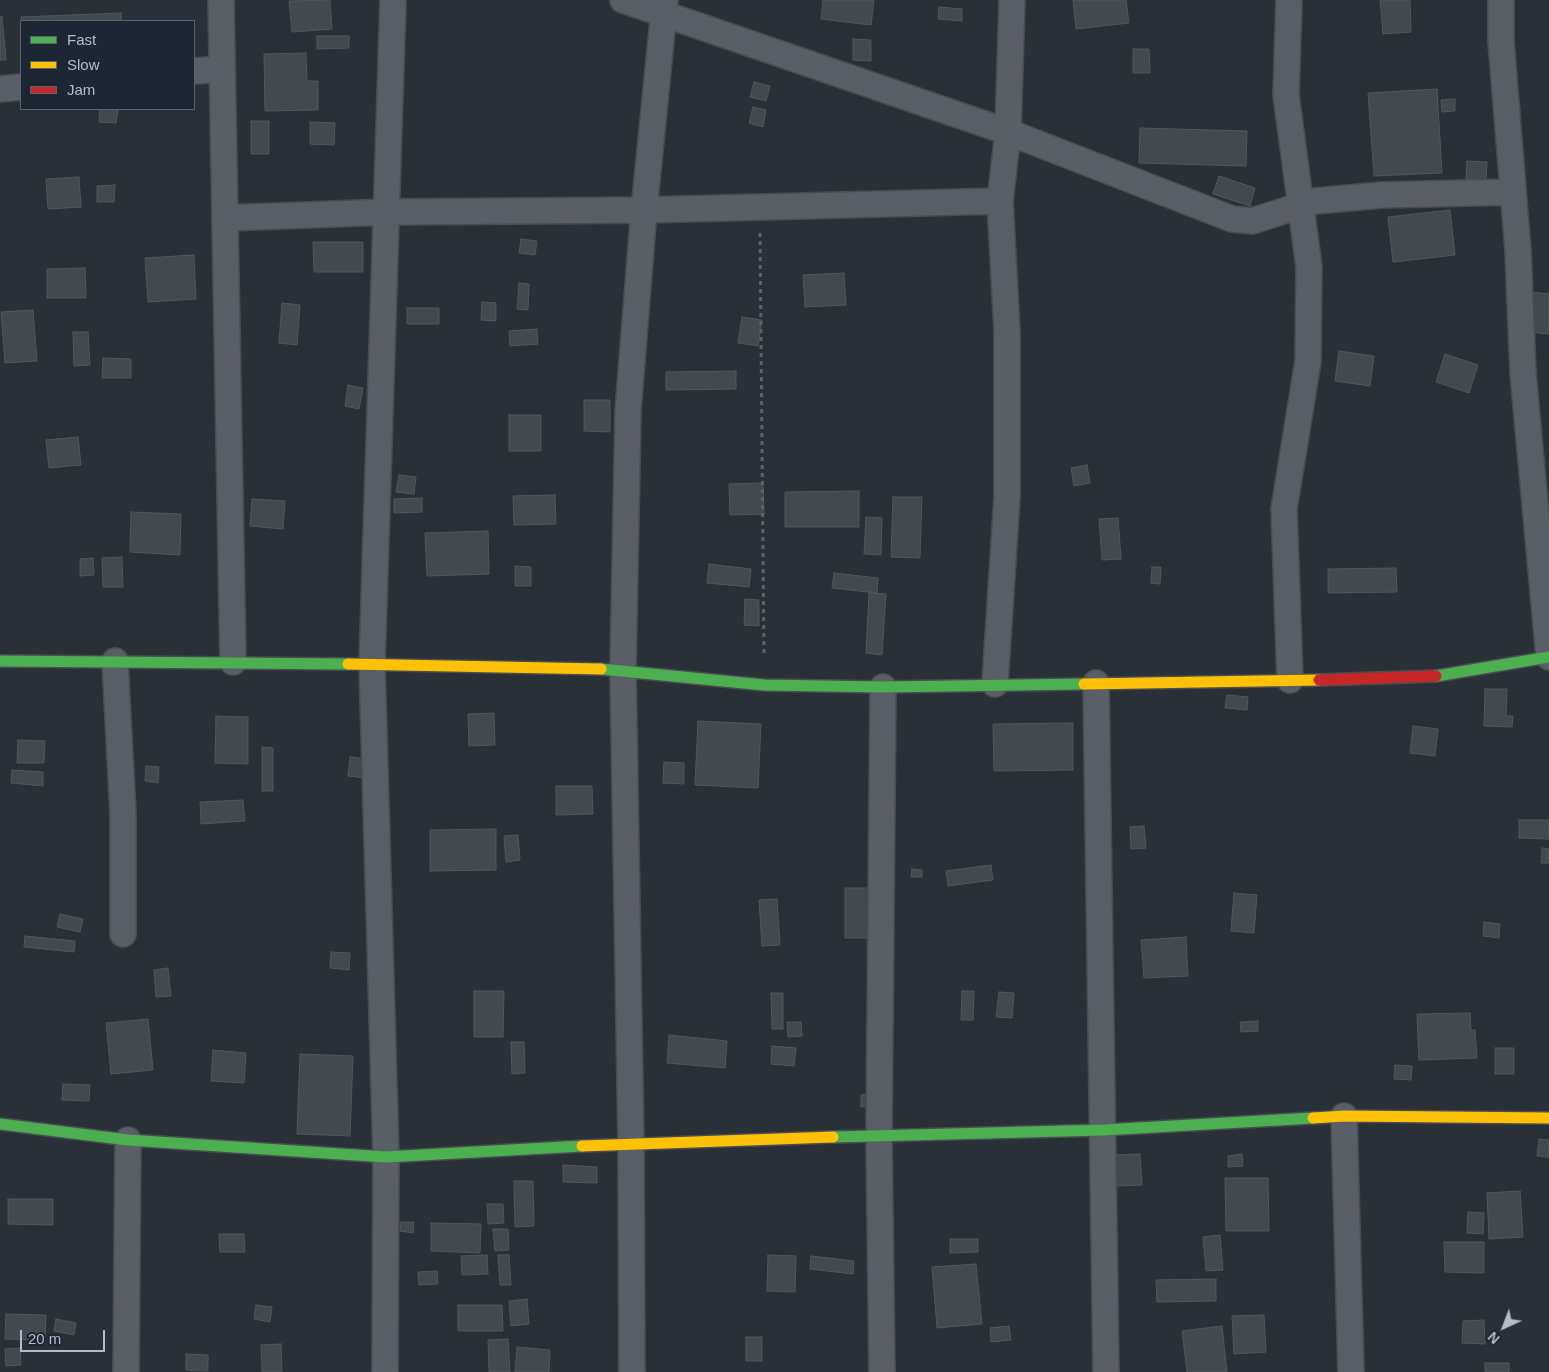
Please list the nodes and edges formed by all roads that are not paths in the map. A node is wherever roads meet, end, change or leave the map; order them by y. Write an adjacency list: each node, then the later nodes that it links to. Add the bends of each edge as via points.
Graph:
1 (221, 0): 8 (street)
2 (393, 0): 17 (street)
3 (622, 0): 7 (street)
4 (1012, 0): 12 (street)
5 (1289, 0): 15 (street, via 1286,95)
6 (1501, 0): 13 (street)
7 (664, 7): 12 (street); 16 (street)
8 (222, 69): 9 (street); 18 (street)
9 (195, 72)
10 (20, 87): 11 (street)
11 (0, 89)
12 (1008, 132): 14 (street); 15 (street, via 1232,219 1252,221)
13 (1513, 192): 15 (street, via 1382,195 1315,201); 19 (street, via 1523,373)
14 (1000, 200): 16 (street); 27 (street, via 1007,331 1007,497)
15 (1302, 206): 25 (street, via 1309,267 1308,361 1284,509)
16 (644, 210): 17 (street); 24 (street, via 628,411)
17 (388, 212): 18 (street); 23 (street)
18 (225, 218): 22 (street)
19 (1549, 657): 25 (street, via 1447,675)
20 (0, 661): 21 (street)
21 (115, 661): 22 (street); 29 (street, via 123,814)
22 (233, 662): 23 (street)
23 (372, 664): 24 (street); 37 (street)
24 (623, 670): 28 (street, via 764,685); 36 (street)
25 (1290, 680): 26 (street)
26 (1096, 683): 27 (street); 33 (street)
27 (994, 684): 28 (street)
28 (883, 687): 34 (street)
29 (123, 934)
30 (1344, 1116): 31 (street); 33 (street); 43 (street)
31 (1549, 1118)
32 (0, 1124): 35 (street)
33 (1102, 1130): 34 (street); 42 (street)
34 (879, 1136): 36 (street); 41 (street)
35 (128, 1140): 37 (street); 38 (street)
36 (631, 1143): 37 (street); 40 (street)
37 (386, 1157): 39 (street)
38 (126, 1372)
39 (385, 1372)
40 (632, 1372)
41 (882, 1372)
42 (1106, 1372)
43 (1351, 1372)

